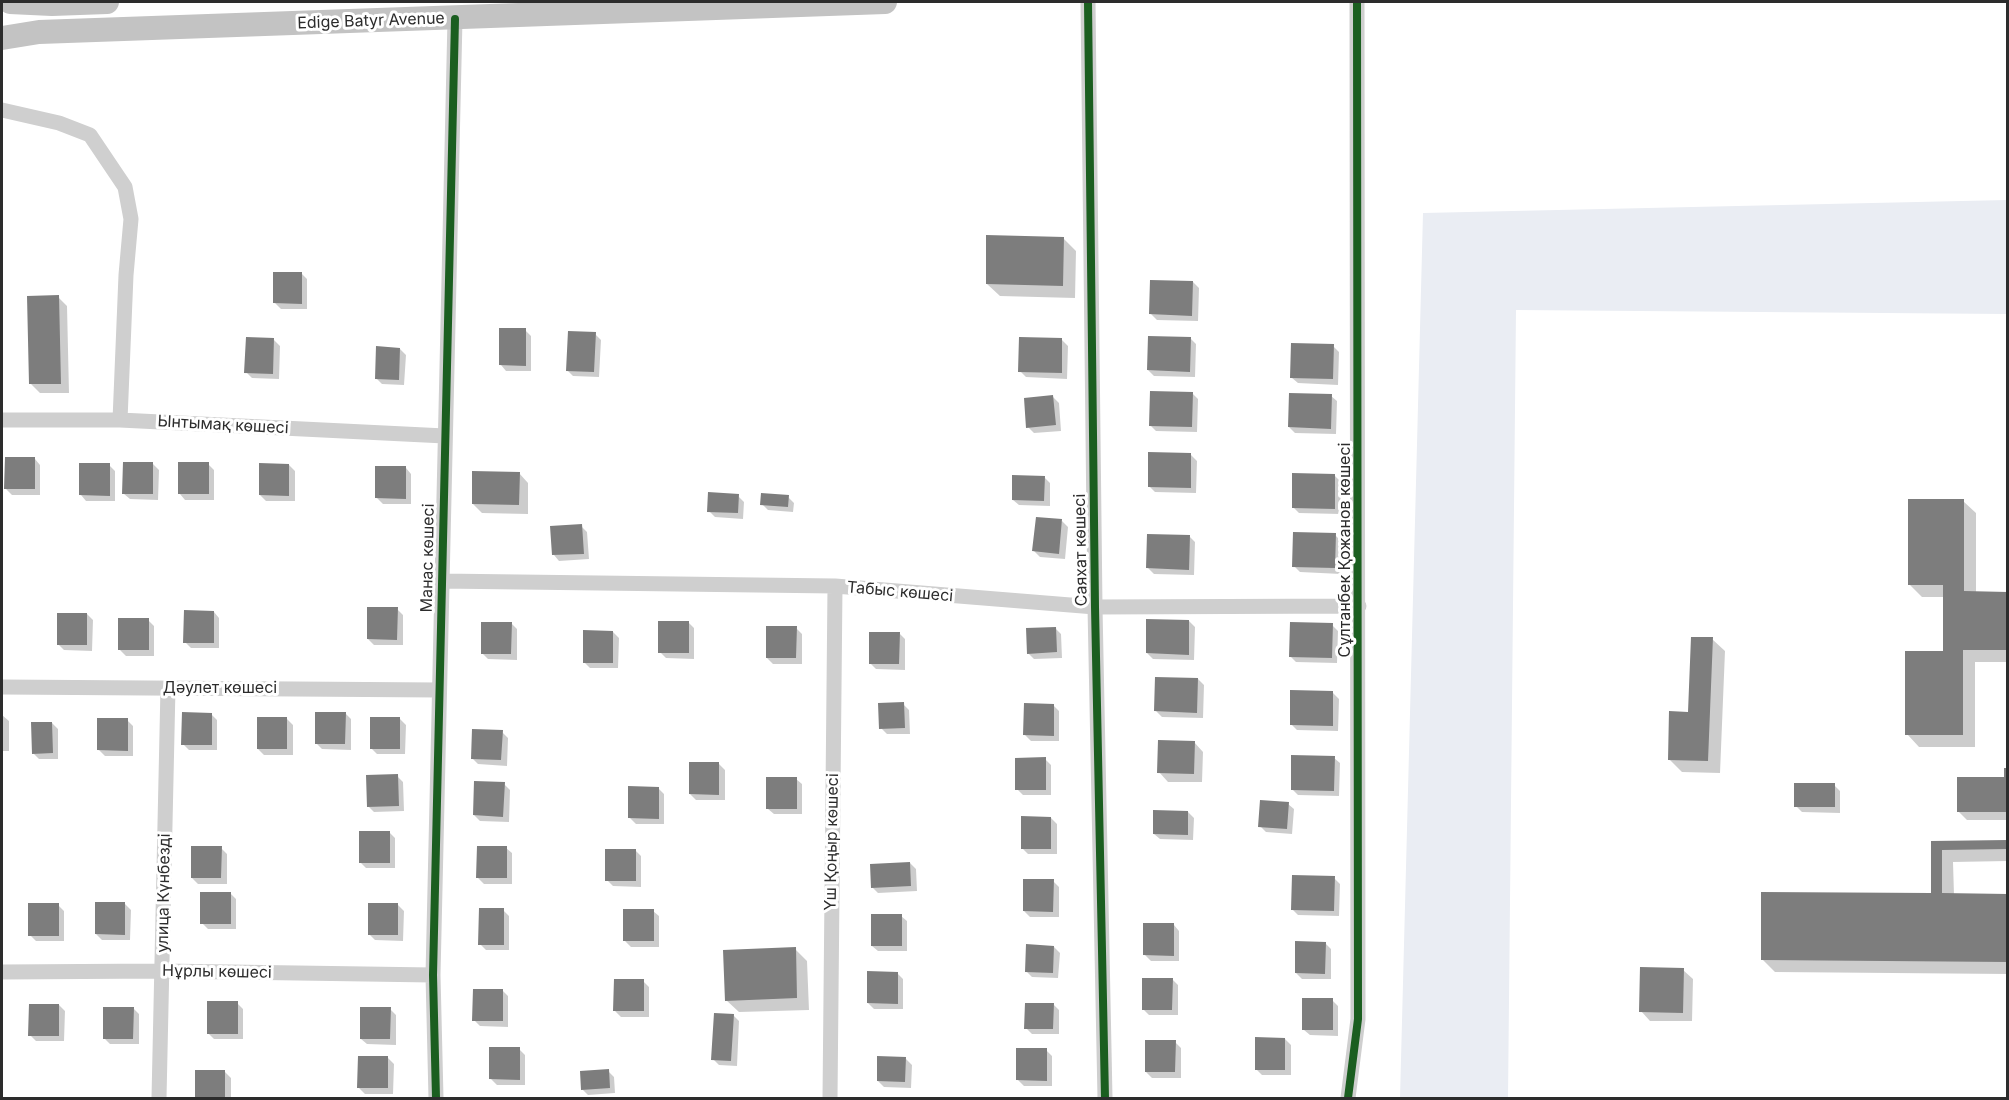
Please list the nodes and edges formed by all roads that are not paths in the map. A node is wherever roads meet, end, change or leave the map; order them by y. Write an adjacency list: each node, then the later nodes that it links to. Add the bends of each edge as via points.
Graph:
1 (10, 2): 2 (main road)
2 (106, 2)
3 (885, 2): 6 (main road, Edige Batyr Avenue)
4 (1088, 2): 15 (street, Саяхат көшесі)
5 (1357, 2): 14 (street, Сұлтанбек Қожанов көшесі)
6 (455, 19): 7 (main road, Edige Batyr Avenue, via 39,32); 11 (street, Манас көшесі)
7 (2, 38)
8 (2, 110): 10 (street, via 59,123 90,135 125,187 131,219)
9 (2, 420): 10 (street, Ынтымақ көшесі)
10 (120, 420): 11 (street, Ынтымақ көшесі)
11 (445, 436): 12 (street, Манас көшесі)
12 (441, 581): 13 (street, Табыс көшесі); 18 (street, Манас көшесі)
13 (835, 586): 15 (street, Табыс көшесі); 24 (street, Үш Қоңыр көшесі)
14 (1359, 606): 15 (street, Табыс көшесі); 26 (street, Сұлтанбек Қожанов көшесі, via 1358,1019)
15 (1095, 607): 25 (street, Саяхат көшесі)
16 (2, 687): 17 (street, Дәулет көшесі)
17 (168, 687): 18 (street, Дәулет көшесі); 19 (street, улица Күнбезді)
18 (439, 690): 21 (street, Манас көшесі)
19 (162, 970): 20 (street, Нұрлы көшесі); 21 (street, Нұрлы көшесі); 22 (street, улица Күнбезді)
20 (2, 972)
21 (433, 975): 23 (street, Манас көшесі)
22 (159, 1098)
23 (436, 1098)
24 (830, 1098)
25 (1105, 1098)
26 (1348, 1098)

